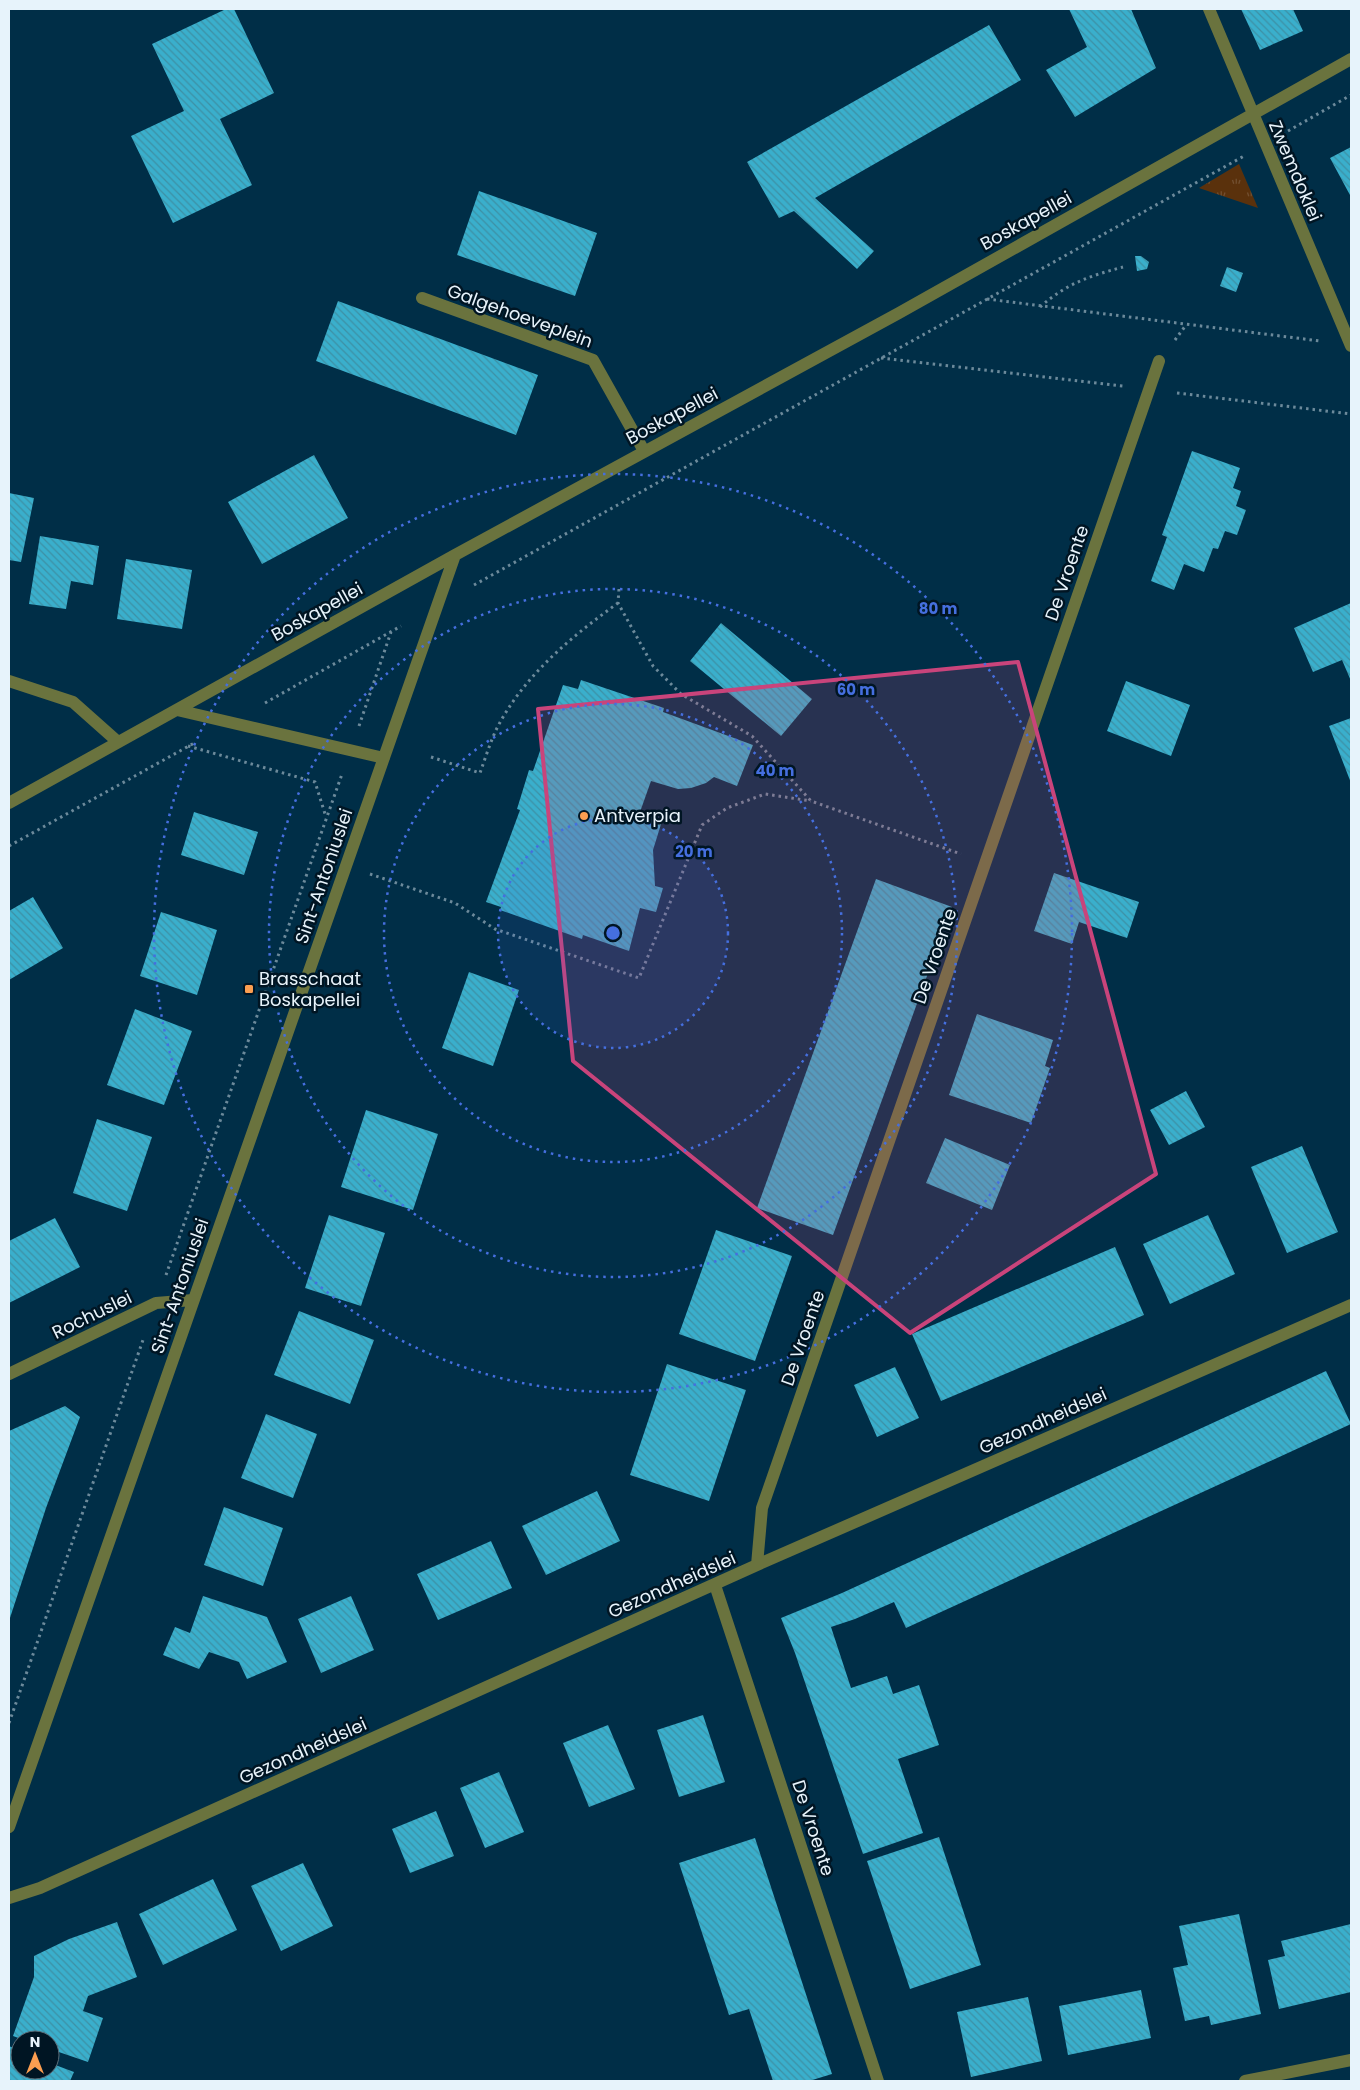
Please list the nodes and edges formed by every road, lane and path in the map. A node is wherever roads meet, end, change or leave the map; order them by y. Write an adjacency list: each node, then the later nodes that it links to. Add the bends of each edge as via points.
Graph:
1 (1208, 9): 4 (street, Zwemdoklei)
2 (1351, 59): 4 (street, Boskapellei)
3 (1351, 95): 5 (path)
4 (1252, 114): 5 (street, Zwemdoklei); 16 (street, Boskapellei, via 899,313)
5 (1264, 144): 8 (path); 11 (street, Zwemdoklei)
6 (1124, 267): 9 (path, via 1087,276)
7 (422, 298): 16 (street, Galgehoeveplein, via 593,360)
8 (986, 299): 9 (path); 12 (path)
9 (1040, 307): 10 (path, via 1320,341)
10 (1326, 346)
11 (1351, 346)
12 (881, 358): 14 (path); 20 (path)
13 (1160, 361): 14 (street, De Vroente)
14 (1150, 389): 15 (path); 33 (street, De Vroente)
15 (1351, 414)
16 (644, 451): 17 (street, Boskapellei)
17 (455, 554): 20 (street, Sint-Antoniuslei); 23 (street, Boskapellei)
18 (619, 589): 19 (path)
19 (618, 603): 27 (path, via 555,653 522,688 496,730 480,773); 29 (path, via 654,666 682,694 752,736)
20 (437, 606): 28 (street, Sint-Antoniuslei)
21 (391, 632): 26 (path)
22 (9, 681): 24 (street, via 73,702)
23 (177, 710): 24 (street, Boskapellei); 26 (street)
24 (118, 742): 30 (street, Boskapellei)
25 (188, 746): 31 (path, via 315,782)
26 (350, 750): 28 (street); 31 (path)
27 (431, 757)
28 (384, 758): 34 (street, Sint-Antoniuslei)
29 (812, 801): 33 (path); 34 (path, via 765,794 727,808 702,825 639,978 495,929 455,903)
30 (9, 803)
31 (326, 817): 32 (path)
32 (313, 855): 34 (path); 36 (path)
33 (986, 863): 39 (street, De Vroente, via 762,1508)
34 (346, 866): 35 (street, Sint-Antoniuslei)
35 (193, 1300): 36 (street, Rochuslei); 42 (street, Sint-Antoniuslei)
36 (156, 1303): 38 (street, Rochuslei); 41 (path)
37 (1351, 1305): 39 (street, Gezondheidslei)
38 (9, 1374)
39 (757, 1565): 40 (street, Gezondheidslei)
40 (715, 1585): 43 (street, Gezondheidslei, via 40,1888); 45 (street, De Vroente)
41 (9, 1723)
42 (9, 1826)
43 (9, 1898)
44 (1351, 2060): 46 (street)
45 (878, 2081)
46 (1245, 2081)

